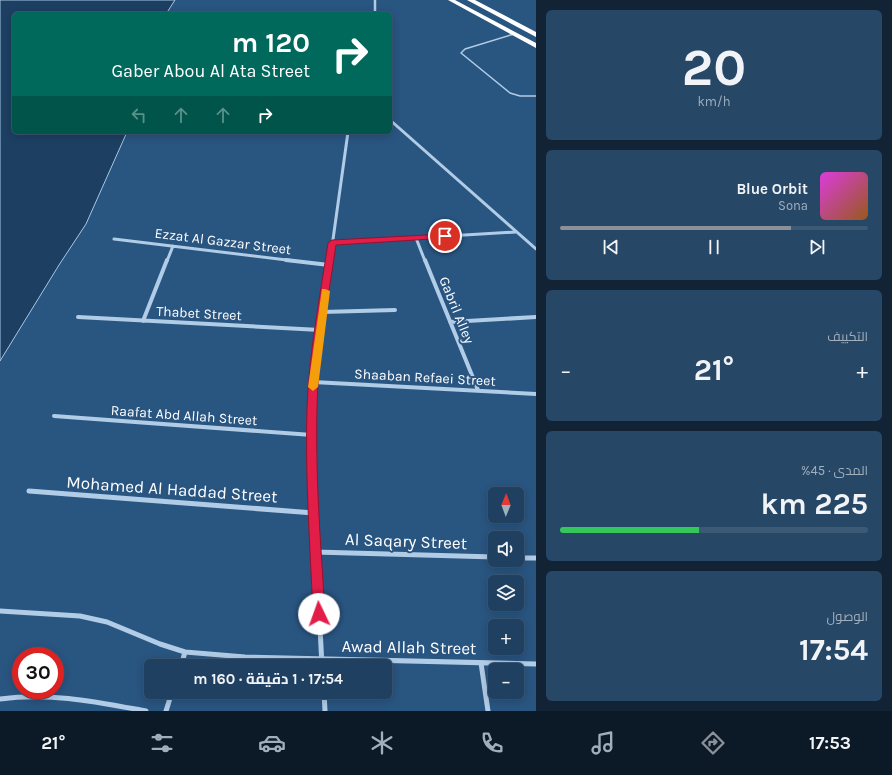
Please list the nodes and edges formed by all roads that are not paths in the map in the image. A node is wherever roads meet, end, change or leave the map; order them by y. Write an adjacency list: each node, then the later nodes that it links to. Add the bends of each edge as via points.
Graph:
1 (376, 0): 4 (street)
2 (451, 0): 5 (highway)
3 (470, 0): 6 (highway)
4 (375, 12)
5 (514, 34): 7 (highway); 8 (lane, via 465,49 461,53 510,93)
6 (536, 35)
7 (536, 46)
8 (536, 96)
9 (392, 122): 11 (street)
10 (348, 134): 14 (street)
11 (516, 232): 12 (street); 16 (street)
12 (416, 238): 14 (street); 23 (street, Gabril Alley)
13 (114, 239): 15 (street, Ezzat Al Gazzar Street)
14 (332, 243): 17 (street)
15 (173, 246): 17 (street, Ezzat Al Gazzar Street); 22 (street)
16 (536, 249)
17 (329, 266): 19 (street)
18 (395, 310): 19 (street)
19 (322, 312): 24 (street)
20 (78, 317): 22 (street, Thabet Street)
21 (535, 318): 23 (street)
22 (143, 321): 24 (street, Thabet Street)
23 (450, 322): 26 (street, Gabril Alley)
24 (320, 330): 25 (street)
25 (313, 382): 26 (street, Shaaban Refaei Street); 29 (street)
26 (478, 390): 27 (street, Shaaban Refaei Street)
27 (536, 394)
28 (54, 416): 29 (street, Raafat Abd Allah Street)
29 (312, 435): 31 (street)
30 (29, 491): 31 (street, Mohamed Al Haddad Street)
31 (314, 514): 32 (street)
32 (315, 552): 33 (street, Al Saqary Street); 39 (street)
33 (488, 557)
34 (524, 558): 35 (street)
35 (536, 558)
36 (0, 610): 37 (street, Awad Allah Street, via 80,616 107,622)
37 (185, 652): 38 (street); 39 (street, Awad Allah Street)
38 (182, 659)
39 (322, 659)
40 (392, 661): 41 (street, Awad Allah Street)
41 (481, 663): 42 (street, Awad Allah Street); 49 (street)
42 (536, 664)
43 (0, 699): 46 (street, via 58,697)
44 (170, 699): 47 (street)
45 (324, 699): 48 (street)
46 (146, 711)
47 (166, 711)
48 (325, 711)
49 (488, 711)

